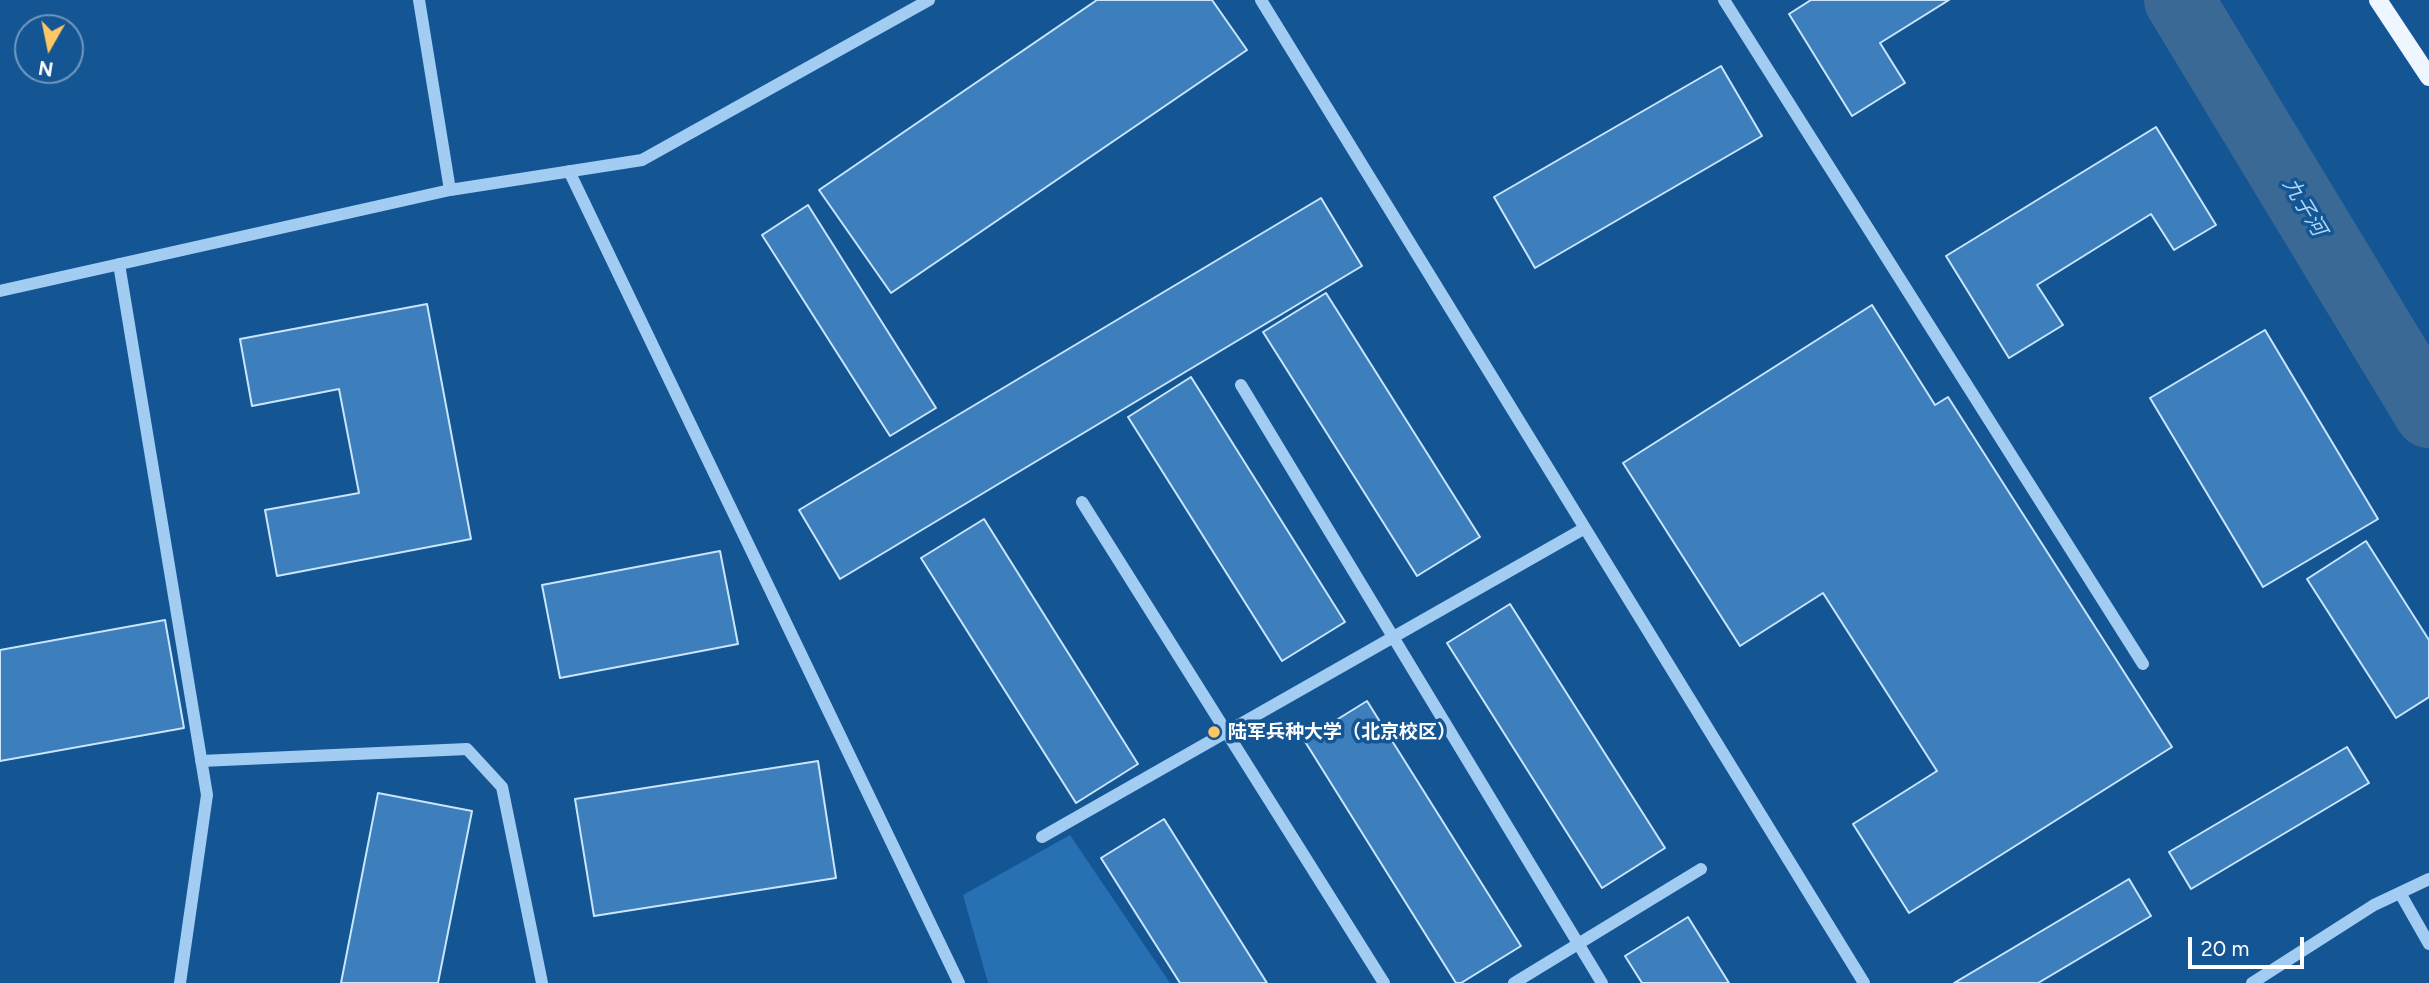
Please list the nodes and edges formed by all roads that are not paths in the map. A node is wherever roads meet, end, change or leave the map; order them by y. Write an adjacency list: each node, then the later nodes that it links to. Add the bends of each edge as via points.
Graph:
1 (419, 0): 8 (lane)
2 (929, 0): 7 (lane, via 642,160)
3 (1261, 0): 13 (lane)
4 (1724, 0): 15 (lane)
5 (2378, 0): 6 (main road)
6 (2429, 77)
7 (569, 171): 8 (lane); 26 (lane)
8 (450, 190): 9 (lane)
9 (119, 264): 10 (lane); 17 (lane)
10 (0, 291)
11 (1241, 385): 14 (lane)
12 (1082, 502): 16 (lane)
13 (1585, 528): 14 (lane); 30 (lane)
14 (1393, 637): 16 (lane); 22 (lane)
15 (2143, 664)
16 (1227, 732): 18 (lane); 27 (lane)
17 (201, 761): 24 (lane, via 207,796); 25 (lane, via 467,750 502,787)
18 (1042, 837)
19 (1702, 869): 22 (lane)
20 (2429, 879): 21 (lane)
21 (2400, 893): 23 (lane); 31 (lane)
22 (1578, 944): 28 (lane); 29 (lane)
23 (2429, 944)
24 (180, 983)
25 (542, 983)
26 (959, 983)
27 (1384, 983)
28 (1514, 983)
29 (1602, 983)
30 (1864, 983)
31 (2252, 983)

